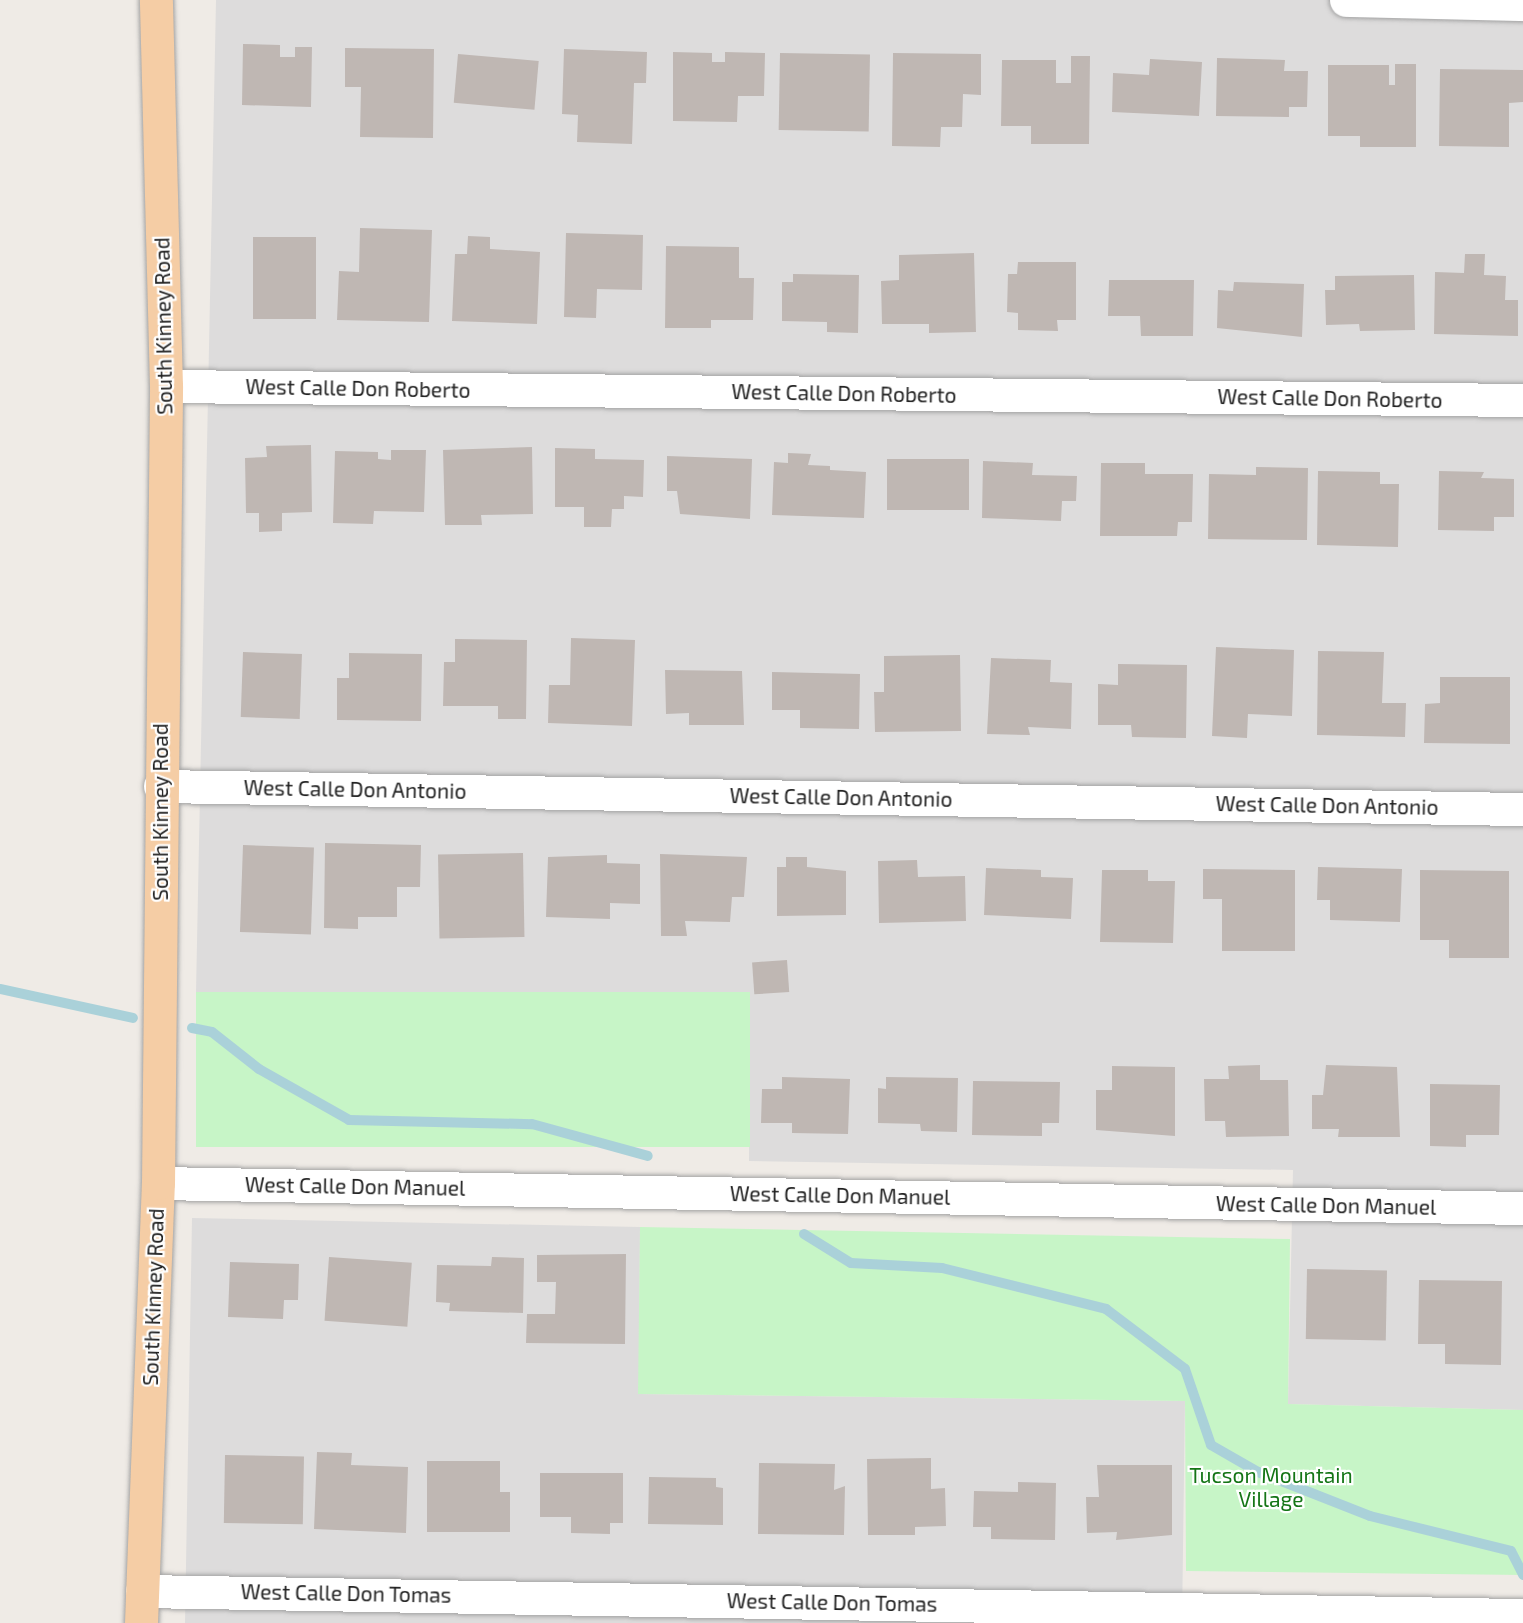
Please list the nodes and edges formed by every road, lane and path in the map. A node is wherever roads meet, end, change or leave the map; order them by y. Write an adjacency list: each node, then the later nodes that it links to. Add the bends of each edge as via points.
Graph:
1 (156, 0): 4 (main road, South Kinney Road)
2 (1346, 0): 3 (street)
3 (1523, 4)
4 (166, 386): 5 (street, West Calle Don Roberto); 6 (main road, South Kinney Road)
5 (1523, 400)
6 (160, 786): 7 (street, West Calle Don Antonio); 8 (main road, South Kinney Road)
7 (1523, 809)
8 (158, 1183): 9 (street, West Calle Don Manuel); 10 (main road, South Kinney Road)
9 (1523, 1208)
10 (142, 1591): 11 (street, West Calle Don Tomas); 12 (main road, South Kinney Road)
11 (1523, 1615)
12 (141, 1623)

